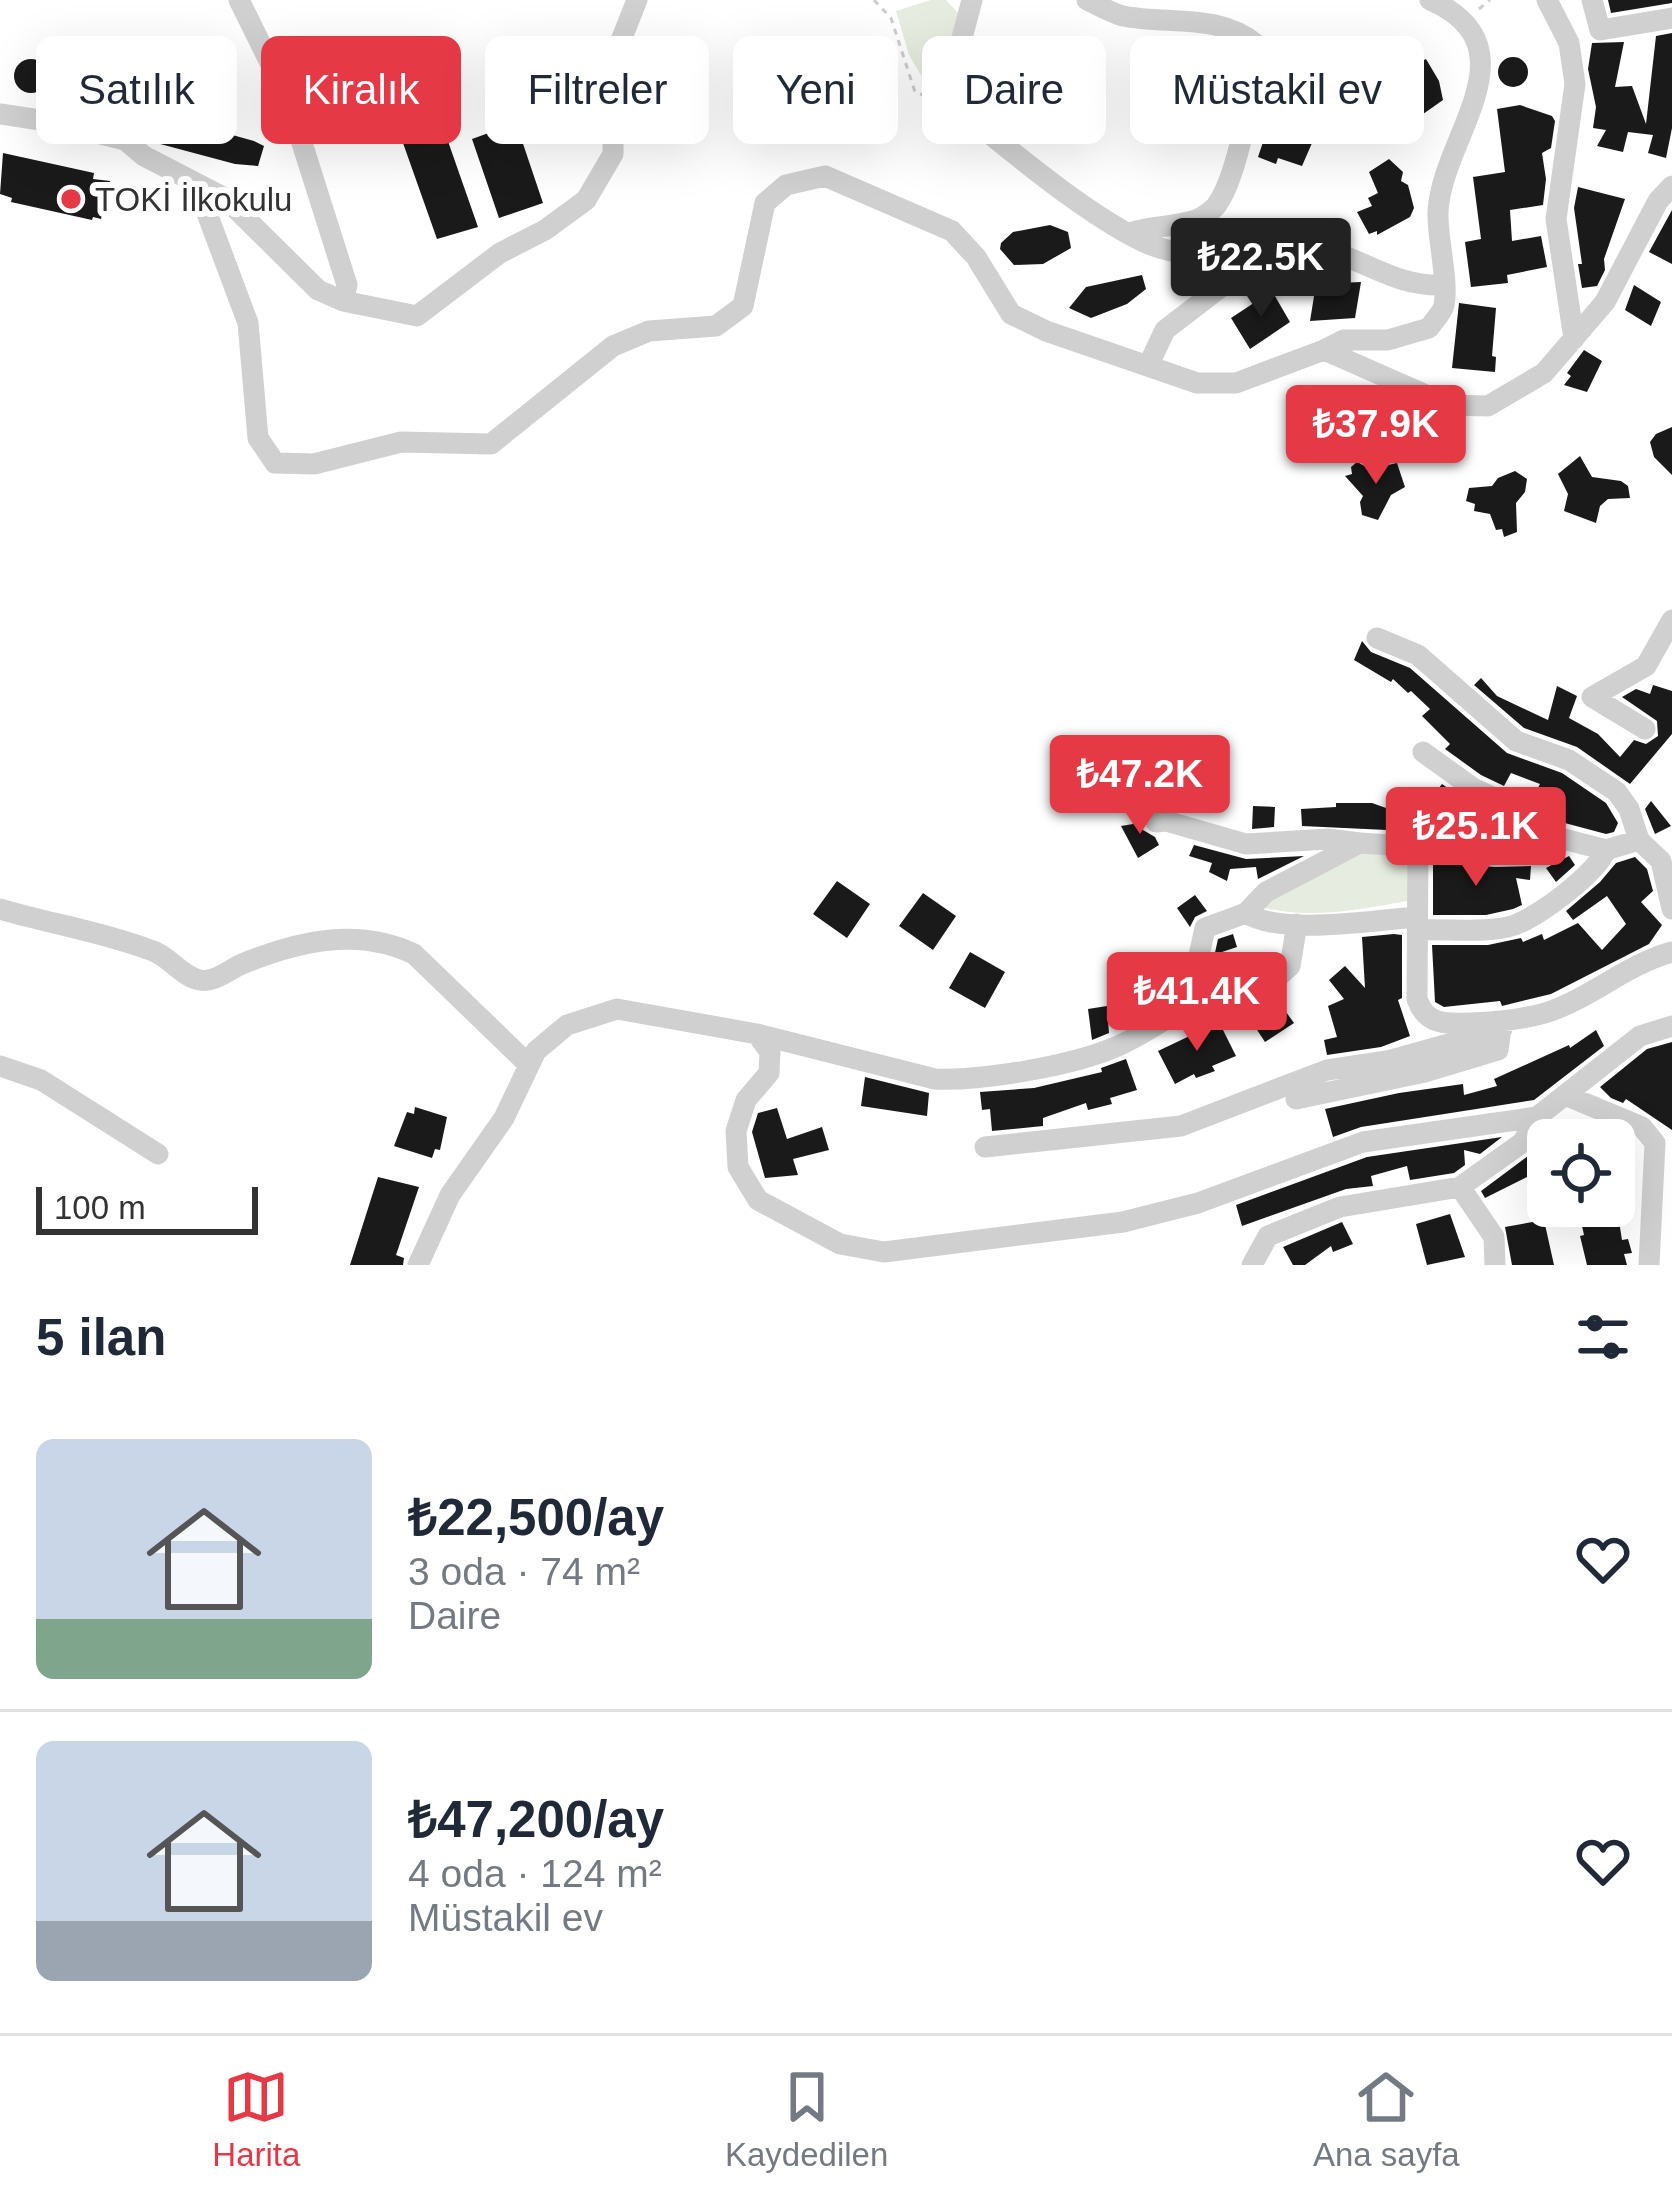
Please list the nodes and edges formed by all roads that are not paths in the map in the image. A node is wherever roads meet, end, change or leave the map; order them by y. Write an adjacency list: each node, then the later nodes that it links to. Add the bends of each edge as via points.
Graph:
1 (238, 0): 15 (street, via 288,99 347,286)
2 (637, 0): 15 (street, via 614,58 613,154 586,200 417,316)
3 (972, 0): 12 (street, via 958,52 959,109)
4 (1087, 0): 12 (street, via 1122,16 1180,18 1244,34 1257,45 1218,205 1197,220)
5 (1430, 0): 14 (street, via 1474,32 1480,62 1478,98 1438,209)
6 (1547, 0): 16 (street, via 1569,43 1576,84 1556,218)
7 (1592, 0): 8 (street, via 1600,30)
8 (1672, 18)
9 (0, 115): 10 (street, via 125,140)
10 (196, 184): 15 (street, via 225,198 318,290); 18 (street, via 248,323 258,438 274,463 314,464 401,442 491,443 613,346 649,331 716,326 743,306 765,203 786,185 825,176 952,231 1011,314)
11 (1672, 186): 16 (street, via 1605,302)
12 (1130, 233): 13 (street, via 1146,244)
13 (1249, 260): 14 (street, via 1278,248 1311,248 1413,285); 18 (street, via 1165,331)
14 (1443, 285): 17 (street, via 1444,306 1429,328)
15 (343, 301)
16 (1574, 339): 17 (street, via 1544,373 1488,406 1449,405)
17 (1324, 350): 18 (street, via 1236,383 1197,382)
18 (1148, 366)
19 (1672, 620): 21 (street, via 1646,666 1592,698)
20 (1377, 638): 25 (street, via 1418,655 1516,741 1569,760 1617,792)
21 (1645, 729)
22 (1424, 752): 24 (street)
23 (1156, 822): 26 (street, via 1246,844)
24 (1556, 837): 27 (street, via 1540,850); 28 (street)
25 (1639, 840): 28 (street); 30 (street, via 1661,861)
26 (1360, 843): 27 (street); 31 (street, via 1266,892)
27 (1418, 847): 33 (street)
28 (1606, 850): 33 (street, via 1600,865 1529,919)
29 (0, 909): 39 (street, via 160,953 207,982 310,942 391,943 413,954)
30 (1672, 909)
31 (1246, 913): 32 (street); 35 (street, via 1204,928)
32 (1298, 924): 33 (street, via 1407,919); 35 (street, via 1290,965 1280,975)
33 (1420, 930): 36 (street, via 1423,1014)
34 (1672, 952): 36 (street, via 1548,1012)
35 (1188, 1006): 38 (street, via 1113,1048 962,1080)
36 (1502, 1025): 42 (street, via 1498,1050); 44 (street, via 1387,1061 1327,1070 1181,1126)
37 (1672, 1026): 41 (street, via 1640,1036)
38 (757, 1034): 39 (street, via 617,1009 566,1025); 43 (street, via 770,1052 769,1073 746,1100 736,1131 738,1167 758,1200 840,1244 884,1252 1123,1222 1363,1142)
39 (529, 1065): 47 (street)
40 (0, 1066): 45 (street, via 41,1079)
41 (1565, 1095): 43 (street); 50 (street, via 1642,1127 1655,1143)
42 (1296, 1099)
43 (1537, 1117): 46 (street, via 1523,1142)
44 (985, 1147)
45 (158, 1154)
46 (1460, 1186): 48 (street, via 1340,1207 1268,1236); 49 (street, via 1494,1237)
47 (418, 1265)
48 (1252, 1265)
49 (1495, 1265)
50 (1649, 1265)

